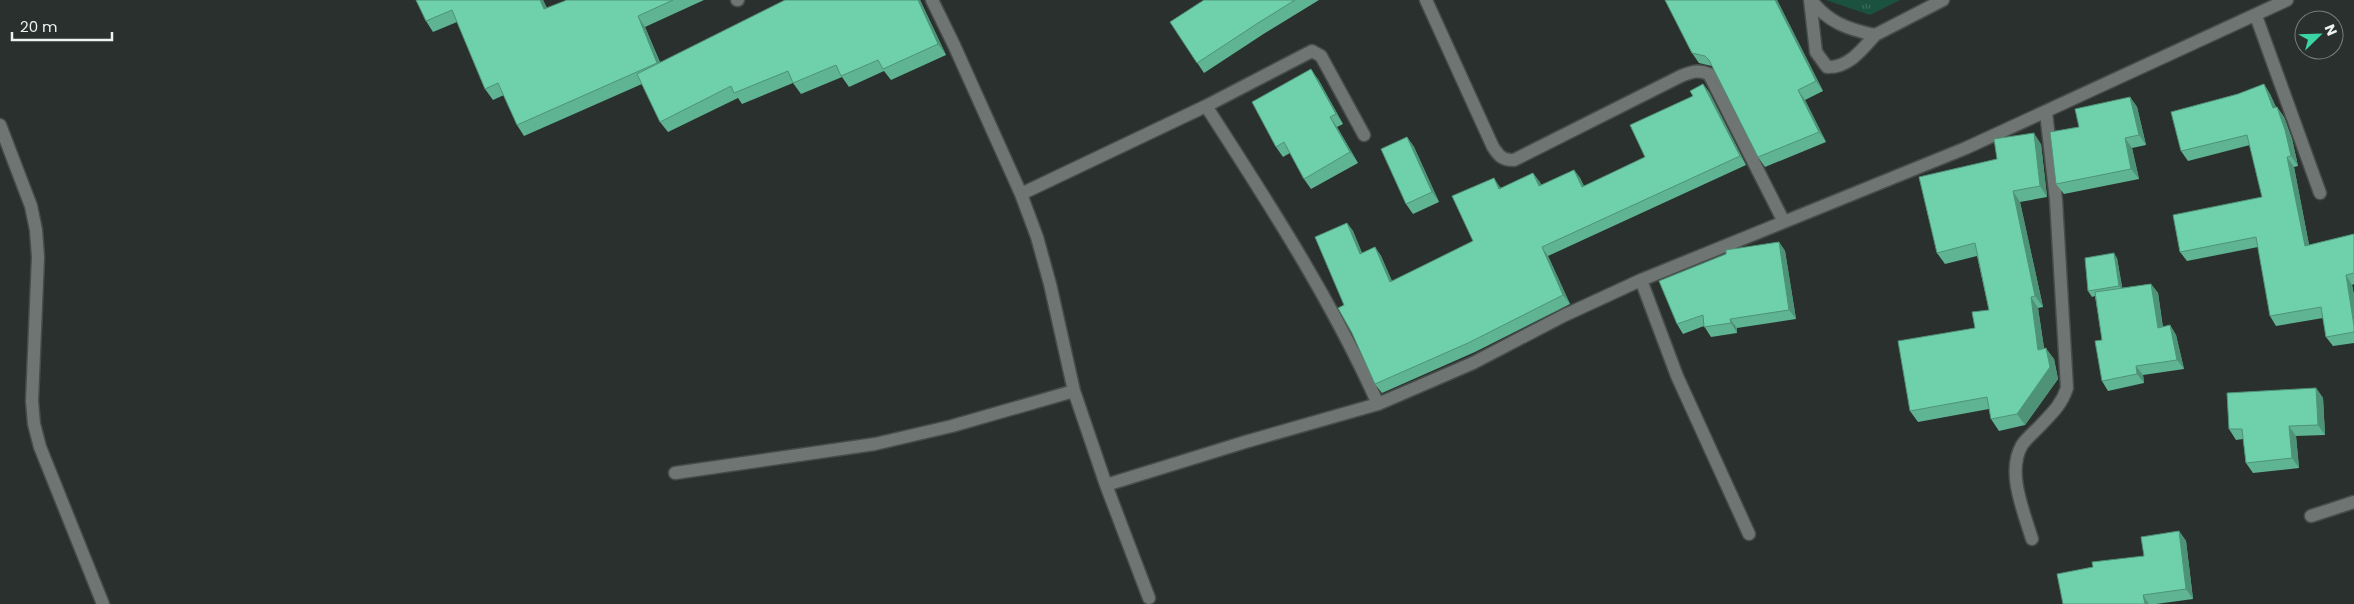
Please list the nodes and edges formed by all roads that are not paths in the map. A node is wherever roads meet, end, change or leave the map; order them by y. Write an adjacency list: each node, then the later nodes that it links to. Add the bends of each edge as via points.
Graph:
1 (932, 0): 12 (street)
2 (1426, 0): 13 (street, via 1493,147 1505,160 1514,160 1681,76 1702,71 1709,74)
3 (1943, 0): 6 (street)
4 (2287, 0): 5 (street)
5 (2256, 16): 8 (street, via 2208,35); 11 (street)
6 (1875, 35): 6 (street, via 1843,65 1827,67 1816,52 1810,0 1832,21)
7 (1206, 106): 10 (street, via 1312,51 1321,56); 12 (street); 16 (street, via 1299,252 1359,362)
8 (2046, 112): 13 (street, via 1893,180); 22 (street, via 2056,200 2067,388 2062,403 2022,444 2018,455 2016,474)
9 (0, 125): 24 (street, via 31,206 36,230 34,424 43,456)
10 (1364, 135)
11 (2320, 193)
12 (1021, 194): 15 (street, via 1050,284)
13 (1784, 222): 14 (street)
14 (1641, 280): 16 (street, via 1473,363); 21 (street, via 1677,376)
15 (1074, 390): 17 (street, via 952,426 875,444); 18 (street)
16 (1378, 404): 18 (street)
17 (675, 474)
18 (1106, 485): 23 (street)
19 (2354, 502): 20 (street)
20 (2311, 516)
21 (1749, 534)
22 (2032, 539)
23 (1150, 598)
24 (103, 604)

